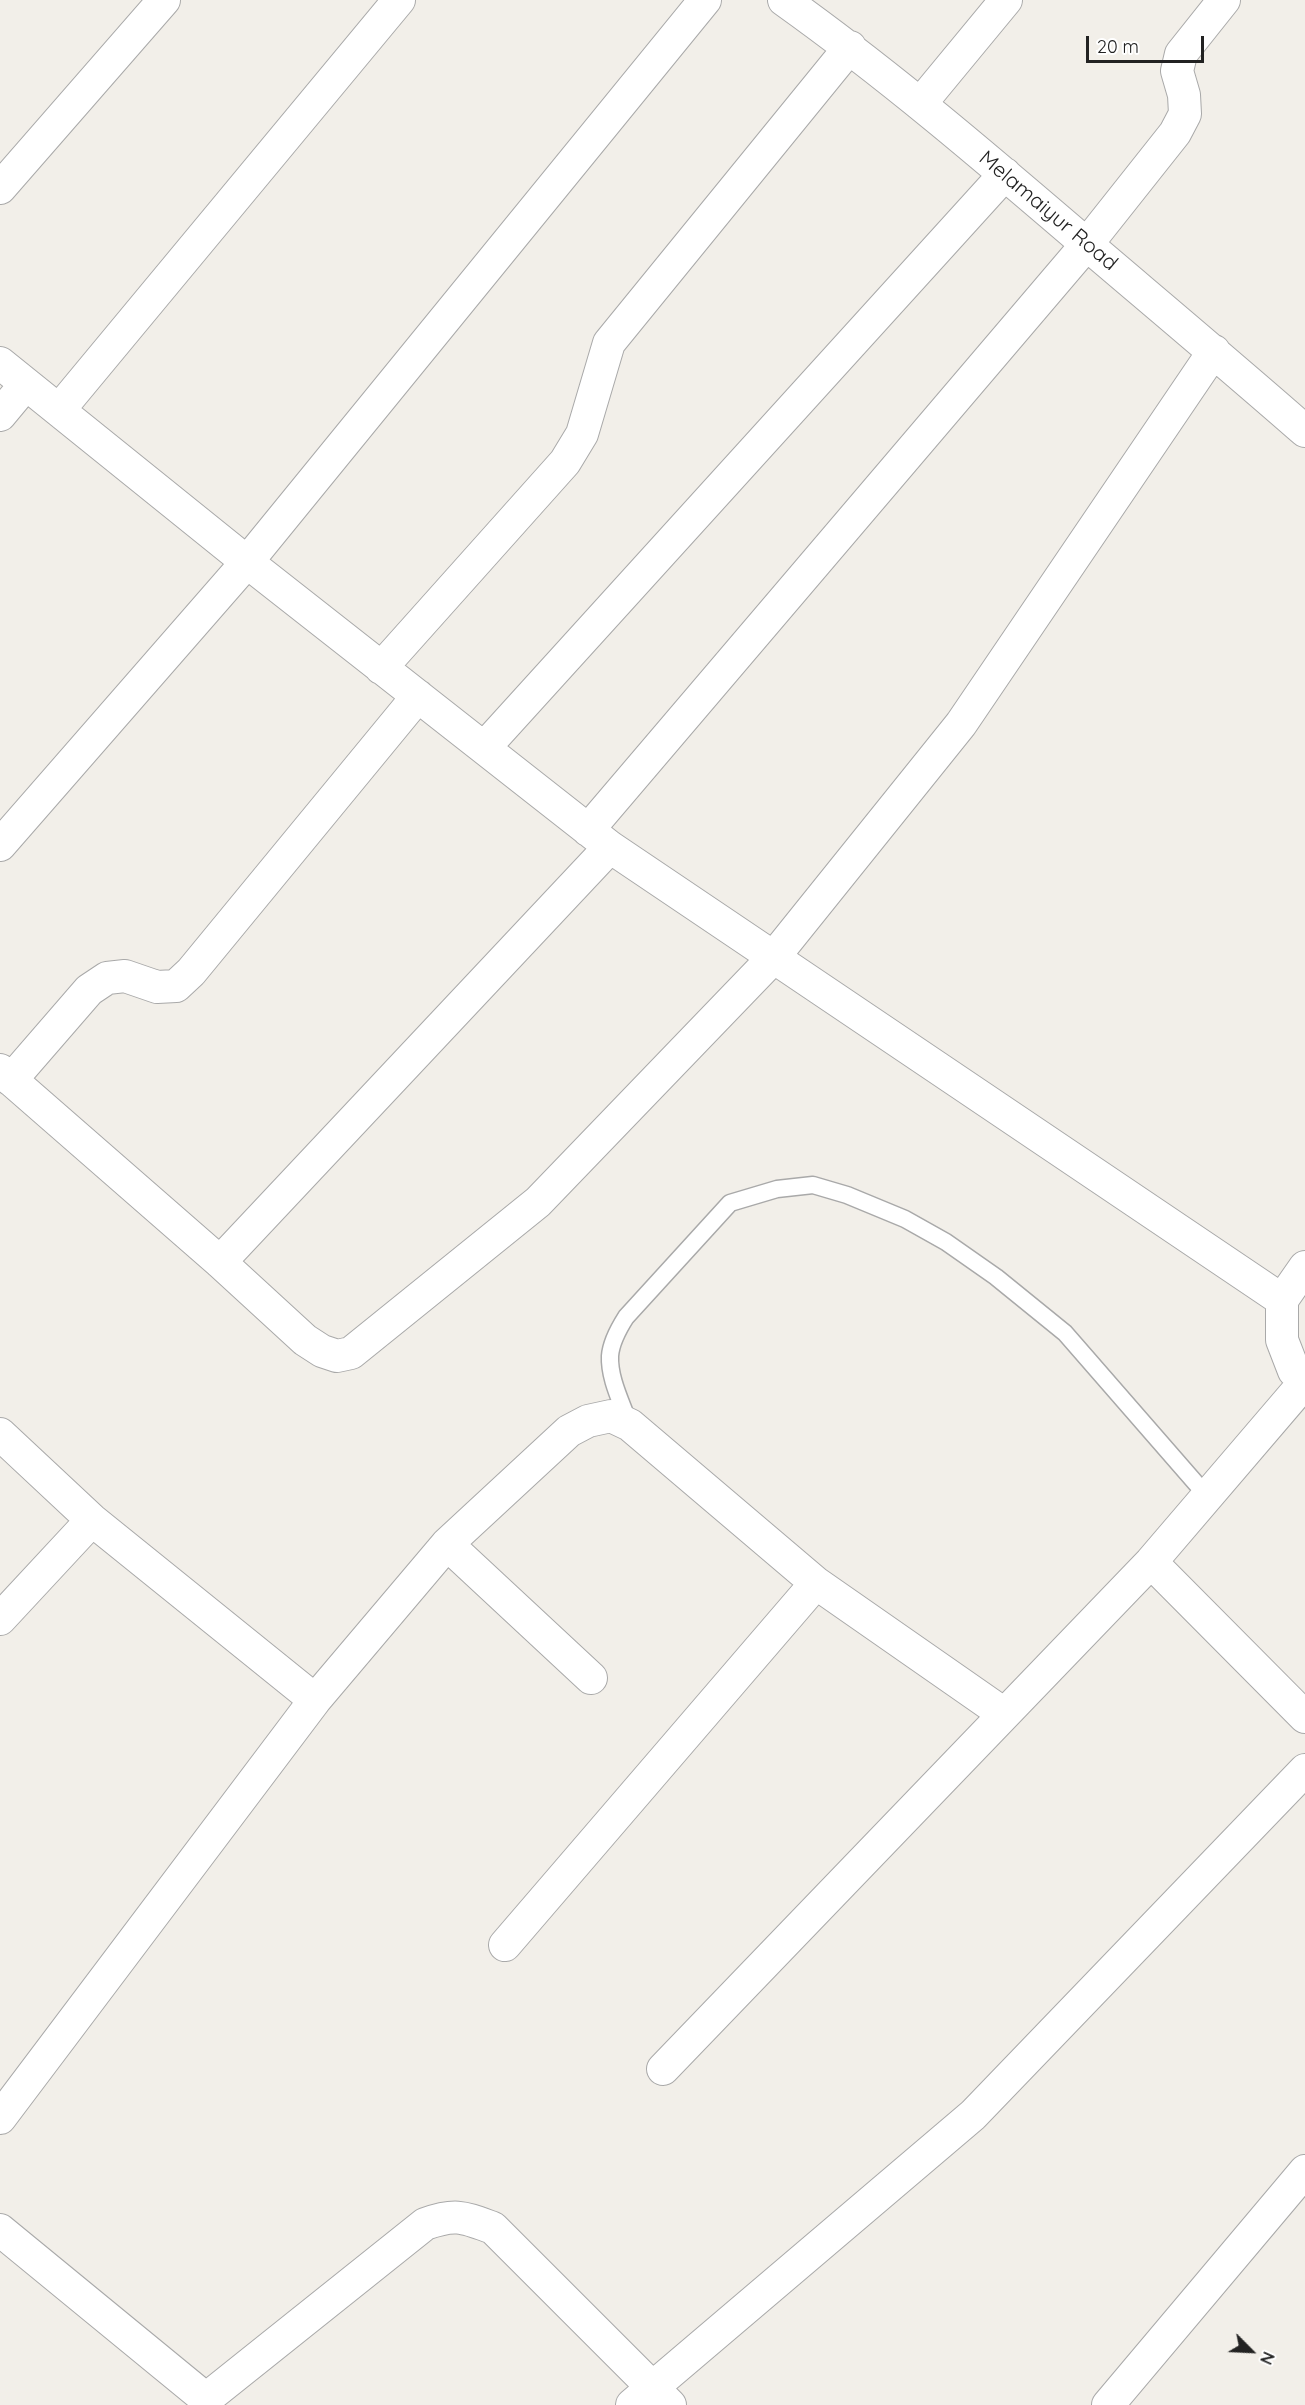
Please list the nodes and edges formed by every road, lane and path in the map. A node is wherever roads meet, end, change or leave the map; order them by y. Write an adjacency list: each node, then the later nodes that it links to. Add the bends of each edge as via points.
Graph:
1 (164, 0): 10 (street)
2 (399, 0): 15 (street)
3 (705, 0): 18 (street)
4 (784, 0): 7 (street, Melamaiyur Road)
5 (1006, 0): 8 (street)
6 (1224, 0): 11 (street, via 1181,54 1177,71 1185,114 1175,133)
7 (850, 47): 8 (street, Melamaiyur Road); 19 (street, via 609,343 582,434 565,462)
8 (921, 103): 9 (street, Melamaiyur Road)
9 (1005, 174): 11 (street, Melamaiyur Road); 21 (street)
10 (0, 188)
11 (1087, 244): 12 (street, Melamaiyur Road); 22 (street)
12 (1214, 351): 17 (street, Melamaiyur Road); 24 (street, via 961,724)
13 (0, 363): 14 (street)
14 (26, 385): 15 (street); 16 (street)
15 (59, 410): 18 (street)
16 (0, 415)
17 (1305, 431)
18 (246, 562): 19 (street); 23 (street)
19 (381, 668): 20 (street)
20 (418, 696): 21 (street); 25 (street, via 176,986 157,987 125,976 107,978 89,990)
21 (483, 748): 22 (street)
22 (599, 839): 24 (street); 26 (street)
23 (0, 845)
24 (773, 958): 26 (street, via 538,1202 351,1353 337,1356 322,1352); 28 (street)
25 (6, 1075): 26 (street)
26 (220, 1262)
27 (1305, 1267): 28 (street)
28 (1282, 1300): 29 (street, via 1282,1340 1294,1371)
29 (1305, 1382): 32 (street)
30 (630, 1425): 32 (lane, via 613,1378 610,1355 626,1317 730,1203 777,1189 813,1185 905,1219 996,1277 1065,1332); 34 (street, via 611,1416 588,1421 569,1431); 36 (street)
31 (0, 1434): 33 (street)
32 (1207, 1496): 35 (street)
33 (92, 1520): 37 (street); 39 (street)
34 (447, 1544): 38 (street); 39 (street)
35 (1151, 1562): 40 (street); 41 (street)
36 (816, 1583): 40 (street); 43 (street)
37 (0, 1619)
38 (591, 1678)
39 (315, 1700): 45 (street)
40 (1004, 1714): 44 (street)
41 (1305, 1717)
42 (1305, 1770): 48 (street, via 973,2115)
43 (505, 1945)
44 (663, 2069)
45 (0, 2118)
46 (1305, 2171): 50 (street)
47 (0, 2230): 49 (street)
48 (651, 2399): 49 (street, via 493,2228 447,2216 425,2224)
49 (203, 2402)
50 (1108, 2405)

